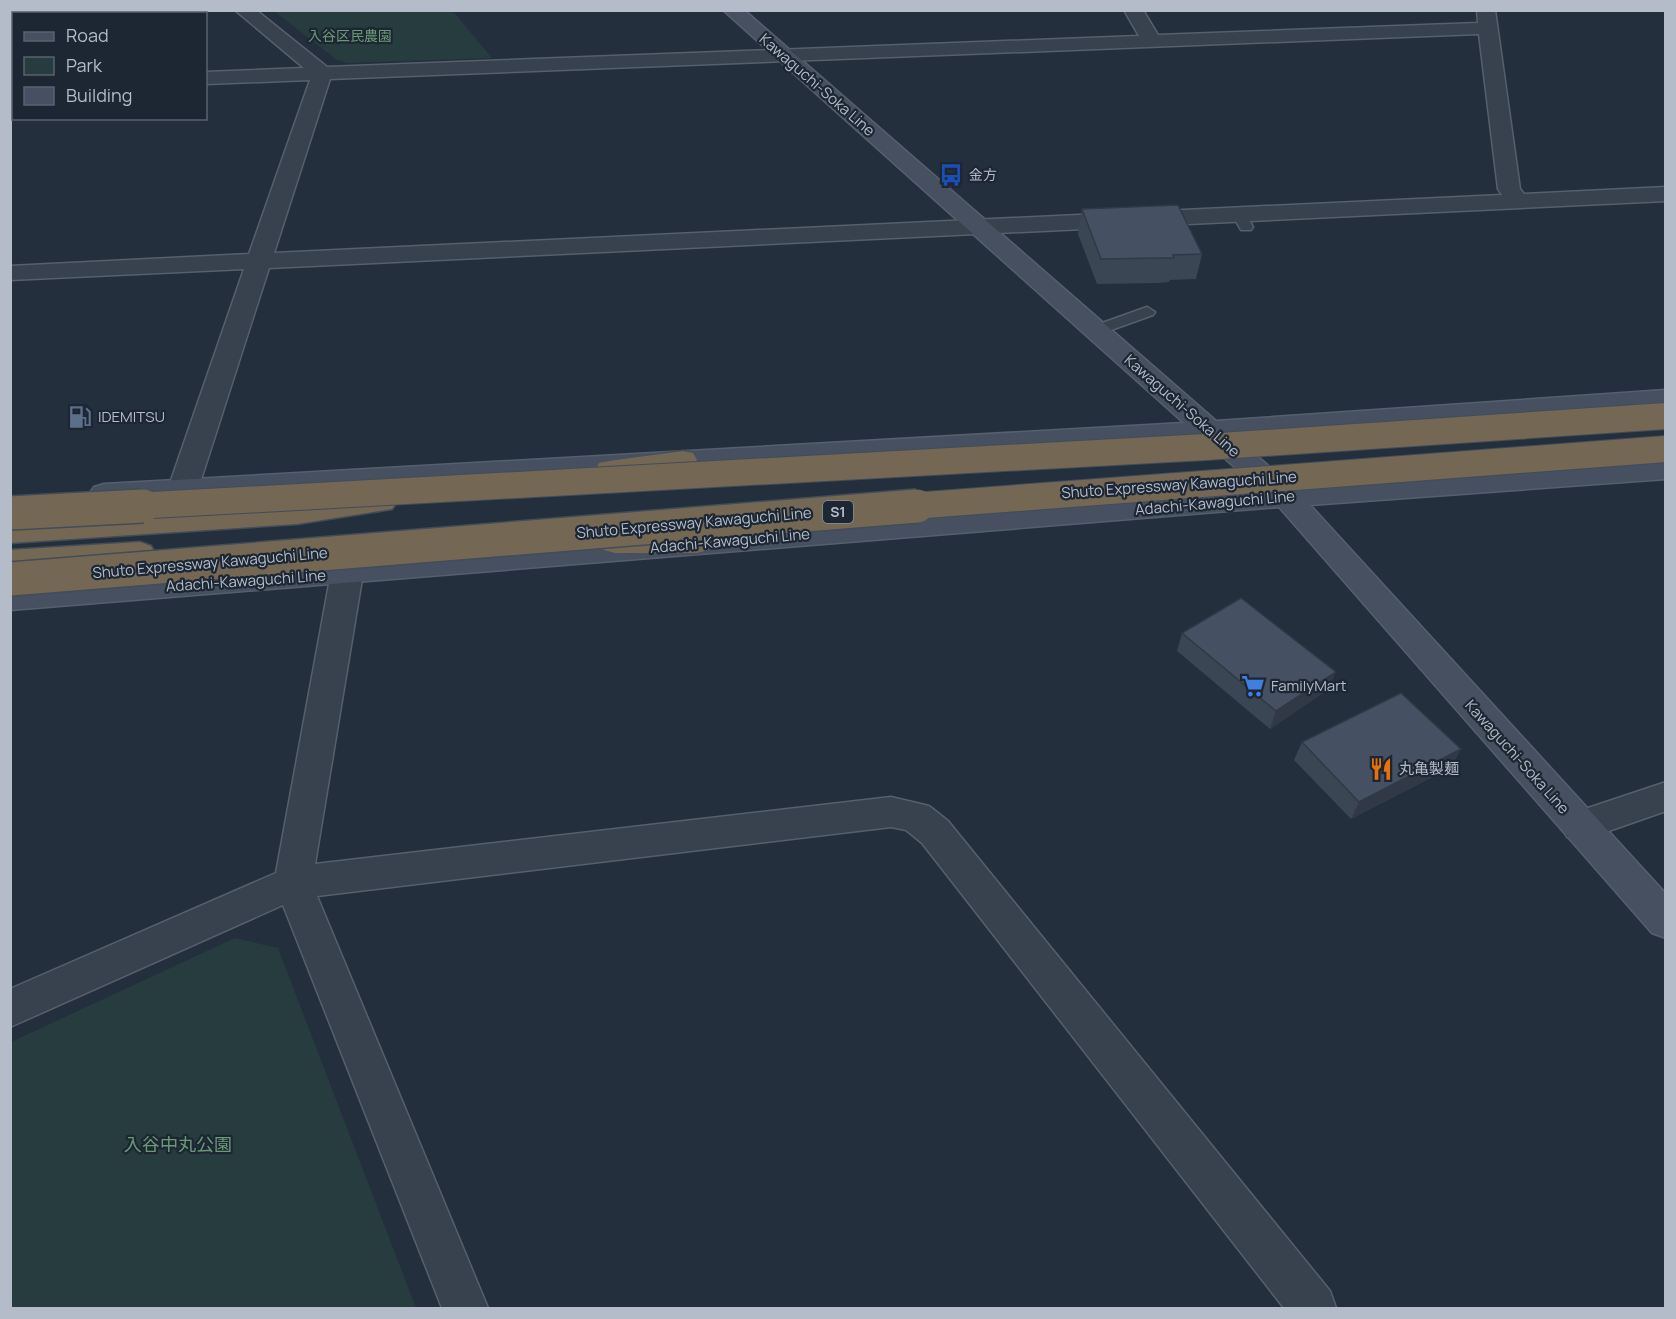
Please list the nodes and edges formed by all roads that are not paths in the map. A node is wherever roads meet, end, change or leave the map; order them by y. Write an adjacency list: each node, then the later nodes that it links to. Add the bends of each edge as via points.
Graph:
1 (244, 10): 7 (street)
2 (732, 10): 6 (main road, Kawaguchi-Soka Line)
3 (1133, 10): 5 (street)
4 (1486, 19): 5 (street); 10 (street, via 1509,189)
5 (1151, 40): 6 (street)
6 (782, 55): 7 (street); 11 (main road, Kawaguchi-Soka Line)
7 (322, 73): 8 (street); 12 (street)
8 (207, 78)
9 (1665, 194): 10 (street)
10 (1518, 200): 11 (street, via 1242,220)
11 (981, 227): 12 (street); 15 (main road, Kawaguchi-Soka Line)
12 (260, 261): 13 (street); 22 (street)
13 (10, 273)
14 (1147, 312): 15 (lane)
15 (1097, 330): 18 (main road, Kawaguchi-Soka Line)
16 (1665, 398): 18 (main road)
17 (1665, 416): 25 (highway, bridge, via 1206,447)
18 (1209, 430): 20 (main road); 23 (main road, Kawaguchi-Soka Line)
19 (1665, 449): 30 (highway, Shuto Expressway Kawaguchi Line / S1, bridge)
20 (683, 460): 22 (main road); 26 (highway, via 297,514)
21 (1665, 470): 23 (main road, Adachi-Kawaguchi Line)
22 (183, 489): 24 (main road)
23 (1286, 497): 27 (main road, Adachi-Kawaguchi Line); 35 (main road, Kawaguchi-Soka Line)
24 (10, 500)
25 (10, 513)
26 (10, 533)
27 (697, 543): 28 (highway, via 290,543); 29 (main road, Adachi-Kawaguchi Line)
28 (10, 561)
29 (347, 573): 31 (main road, Adachi-Kawaguchi Line); 36 (street)
30 (10, 579)
31 (85, 593): 32 (main road, Adachi-Kawaguchi Line); 33 (main road)
32 (10, 599)
33 (10, 611)
34 (1665, 796): 35 (street)
35 (1580, 826): 37 (main road, Kawaguchi-Soka Line)
36 (293, 884): 38 (street); 39 (street); 40 (street, via 891,812 916,817 935,832)
37 (1665, 921)
38 (10, 1009)
39 (465, 1308)
40 (1313, 1308)

